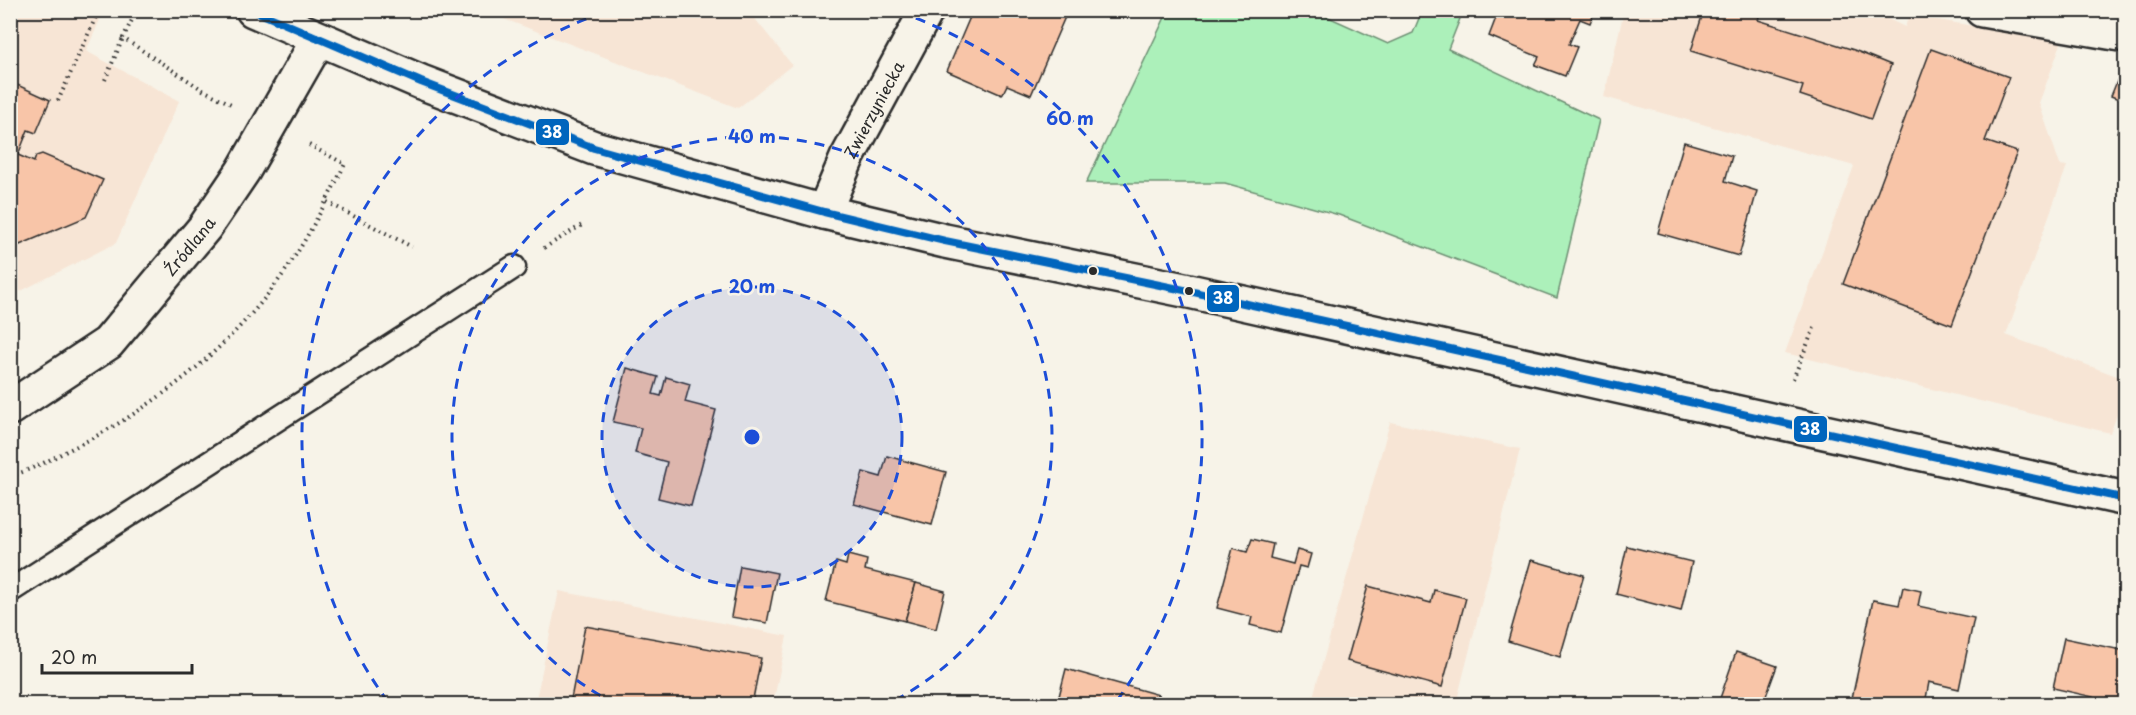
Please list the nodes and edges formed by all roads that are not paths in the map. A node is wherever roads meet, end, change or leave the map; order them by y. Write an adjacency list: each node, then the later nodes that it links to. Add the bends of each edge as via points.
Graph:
1 (253, 10): 5 (street)
2 (927, 10): 6 (street, Zwierzyniecka, via 848,158)
3 (1982, 10): 4 (street)
4 (2126, 35)
5 (318, 40): 6 (street, via 594,148); 8 (street, Źródlana, via 243,171 205,227 108,344)
6 (824, 212): 9 (street)
7 (514, 267): 10 (lane)
8 (10, 408)
9 (2126, 499)
10 (10, 591)

